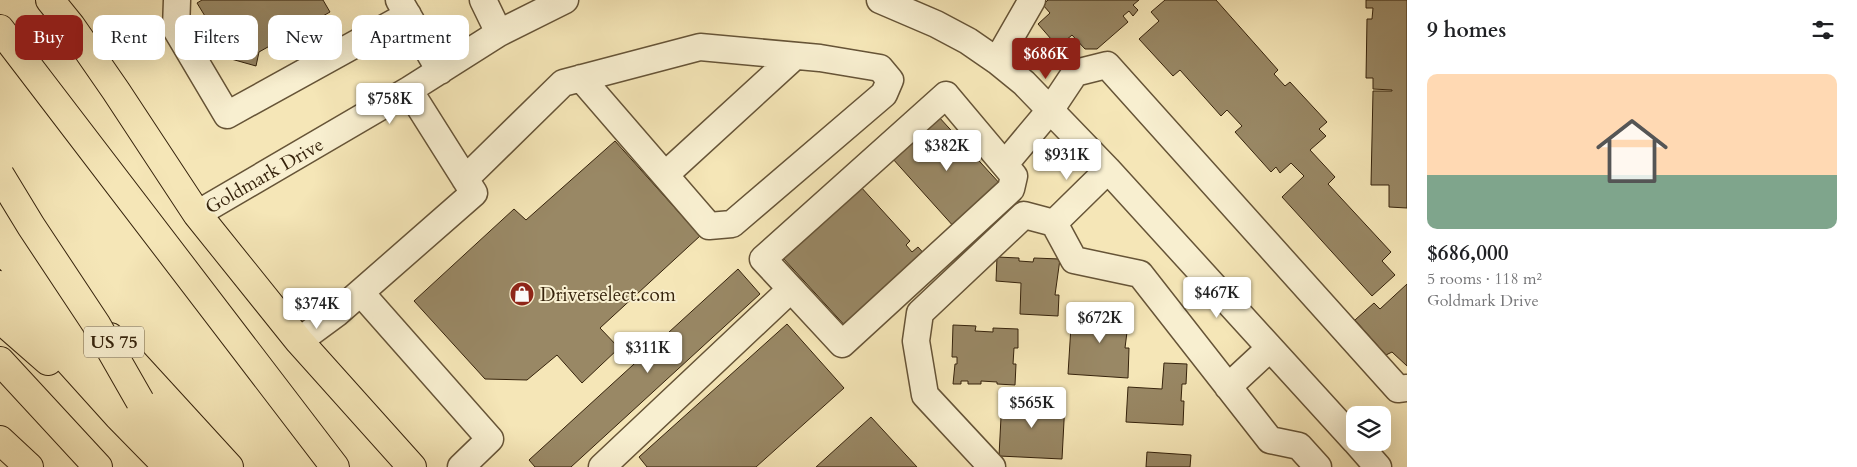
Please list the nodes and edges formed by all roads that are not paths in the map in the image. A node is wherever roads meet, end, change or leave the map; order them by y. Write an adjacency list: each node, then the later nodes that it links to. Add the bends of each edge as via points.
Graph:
1 (50, 0): 21 (main road, via 111,83)
2 (177, 0): 7 (street, via 176,29 227,114)
3 (482, 0): 9 (street)
4 (565, 0): 9 (street, Goldmark Drive)
5 (880, 0): 11 (street, via 936,24)
6 (1032, 0): 11 (street)
7 (403, 7): 12 (street)
8 (0, 29): 44 (main road)
9 (500, 33): 12 (street, Goldmark Drive)
10 (795, 56): 13 (street, via 700,47); 19 (street); 19 (street, via 880,68 890,80 884,94 732,224 709,226)
11 (997, 61): 15 (street)
12 (440, 71): 14 (street, Goldmark Drive)
13 (582, 78): 19 (street); 20 (street, via 563,83)
14 (409, 90): 20 (street); 21 (street, Goldmark Drive)
15 (1051, 109): 16 (street); 17 (street); 33 (street, via 1075,73 1107,65 1398,389)
16 (1005, 164): 26 (street, via 1014,176 1012,189 842,344); 26 (street, via 946,95 763,259)
17 (1108, 170): 23 (street); 30 (street)
18 (0, 175): 34 (main road, bridge, via 96,324)
19 (665, 175)
20 (465, 179): 27 (street, via 474,193)
21 (197, 214): 29 (main road)
22 (0, 216): 43 (main road, US 75)
23 (1054, 223): 32 (street, via 1074,260 1140,274); 48 (street, via 1024,215 920,313 916,341 926,395)
24 (0, 248): 34 (main road, bridge)
25 (0, 285): 35 (main road)
26 (791, 290): 47 (street)
27 (361, 293): 29 (street); 46 (street, via 490,439)
28 (0, 318): 35 (main road)
29 (299, 341): 45 (main road)
30 (1270, 348): 32 (street); 36 (street)
31 (0, 361): 40 (main road)
32 (1228, 386): 49 (street, via 1270,440 1299,446)
33 (1407, 388)
34 (140, 401): 42 (main road)
35 (118, 416): 41 (main road)
36 (1346, 431)
37 (0, 440): 39 (main road)
38 (1364, 451): 50 (street)
39 (28, 467)
40 (98, 467)
41 (168, 467)
42 (201, 467)
43 (229, 467)
44 (335, 467)
45 (412, 467)
46 (461, 467)
47 (602, 467)
48 (992, 467)
49 (1318, 467)
50 (1378, 467)

